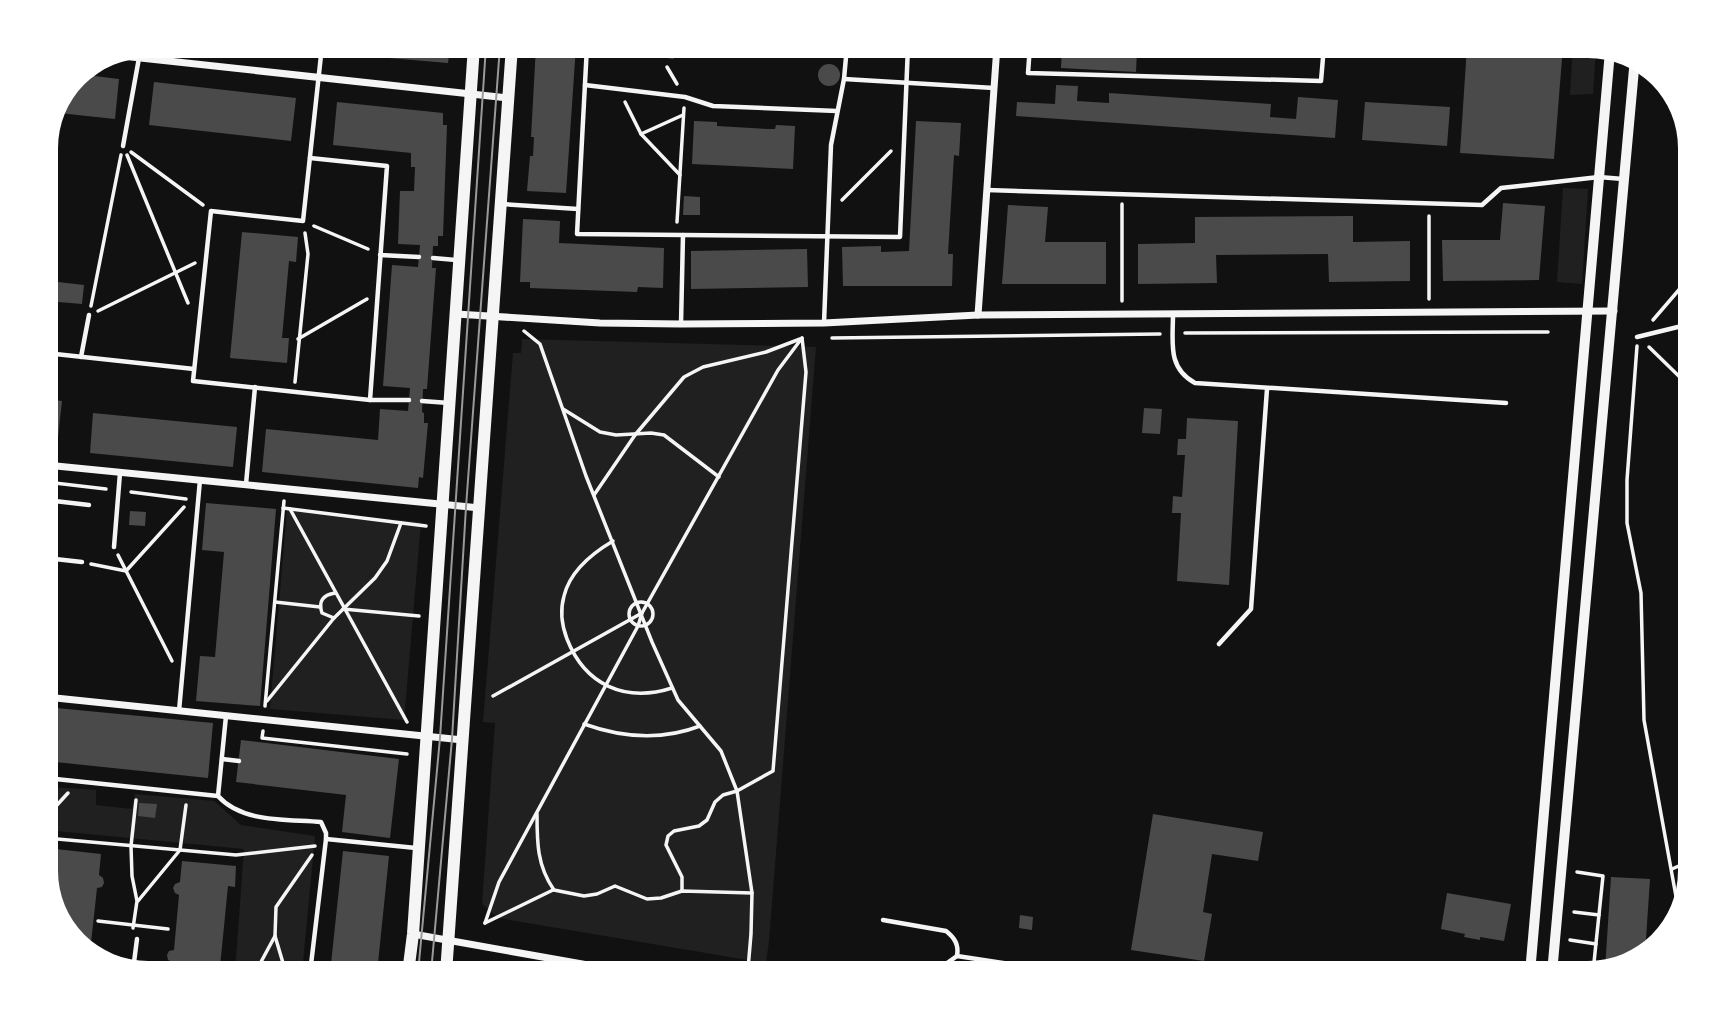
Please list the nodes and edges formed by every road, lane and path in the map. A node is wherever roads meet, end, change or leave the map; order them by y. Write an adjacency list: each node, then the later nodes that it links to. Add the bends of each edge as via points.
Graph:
1 (139, 58): 30 (lane)
2 (142, 58): 14 (street)
3 (162, 58): 14 (lane)
4 (320, 58): 17 (lane)
5 (473, 58): 23 (main road)
6 (511, 58): 25 (main road)
7 (586, 58): 20 (lane)
8 (662, 58): 24 (path)
9 (845, 58): 18 (lane)
10 (907, 58): 19 (lane)
11 (995, 58): 21 (street)
12 (1029, 58): 13 (lane, via 1028,73 1321,81)
13 (1323, 58)
14 (162, 61): 17 (street)
15 (1609, 61): 33 (street)
16 (1634, 71): 34 (street)
17 (318, 78): 23 (street); 31 (lane)
18 (844, 79): 19 (lane); 26 (lane)
19 (906, 83): 21 (lane); 29 (lane)
20 (585, 85): 22 (lane); 39 (lane)
21 (994, 88): 35 (street)
22 (619, 89): 24 (lane); 28 (path)
23 (471, 95): 25 (street); 50 (main road)
24 (685, 97): 26 (lane, via 713,106); 27 (path)
25 (508, 98): 38 (main road)
26 (837, 111): 41 (lane)
27 (684, 115): 28 (path); 32 (path)
28 (641, 134): 32 (path)
29 (904, 137): 41 (path); 45 (lane, via 900,237)
30 (123, 146): 40 (path); 51 (path); 60 (path)
31 (310, 158): 42 (lane); 46 (lane, via 387,166)
32 (680, 175): 43 (path)
33 (1600, 177): 34 (lane); 37 (lane, via 1501,188 1482,205); 54 (street)
34 (1624, 179): 55 (street)
35 (986, 190): 36 (lane); 61 (street)
36 (1122, 194): 37 (lane); 59 (path)
37 (1429, 203): 56 (path)
38 (501, 204): 39 (lane); 62 (main road)
39 (578, 209): 43 (lane, via 577,234)
40 (211, 211): 42 (lane); 48 (lane)
41 (828, 214): 45 (lane)
42 (303, 221): 46 (path); 70 (path, via 307,254)
43 (677, 235): 44 (lane)
44 (683, 235): 45 (lane); 64 (lane)
45 (827, 237): 63 (lane)
46 (380, 254): 47 (lane); 53 (lane)
47 (419, 257)
48 (206, 258): 51 (path); 65 (lane)
49 (433, 258): 50 (lane)
50 (459, 260): 58 (main road)
51 (176, 273): 60 (path); 65 (path)
52 (1678, 291): 68 (path)
53 (377, 292): 70 (path); 78 (lane)
54 (1589, 310): 55 (street); 56 (street); 185 (street)
55 (1614, 311): 186 (street)
56 (1429, 312): 57 (street)
57 (1173, 313): 59 (street); 76 (lane, via 1175,362 1181,376 1195,383)
58 (456, 314): 62 (street); 81 (main road)
59 (1122, 314): 61 (street)
60 (89, 315): 72 (lane)
61 (978, 315): 63 (street)
62 (493, 317): 64 (street); 100 (main road)
63 (824, 323): 64 (street)
64 (681, 324)
65 (198, 327): 73 (lane)
66 (1678, 327): 68 (lane)
67 (520, 328): 83 (path, via 540,344)
68 (1637, 337): 74 (path); 154 (path, via 1627,523 1641,593 1644,720)
69 (802, 338): 84 (path, via 703,367 684,377); 87 (path, via 778,370); 143 (path, via 806,372 773,771)
70 (298, 339): 77 (path)
71 (58, 355): 72 (lane)
72 (81, 357): 73 (lane)
73 (194, 369): 75 (lane, via 193,381)
74 (1678, 376)
75 (255, 387): 77 (lane); 90 (lane)
76 (1267, 389): 82 (lane); 121 (lane, via 1251,610)
77 (294, 392): 78 (lane)
78 (370, 400): 79 (lane)
79 (408, 400)
80 (422, 401): 81 (lane)
81 (449, 403): 98 (main road)
82 (1506, 403)
83 (561, 408): 84 (path, via 600,432); 94 (path)
84 (635, 435): 87 (path, via 664,435); 94 (path)
85 (58, 466): 86 (street)
86 (120, 472): 88 (street); 92 (lane)
87 (720, 477): 112 (path)
88 (200, 480): 90 (street); 93 (lane)
89 (58, 483): 92 (path)
90 (246, 485): 91 (street)
91 (285, 489): 98 (street); 99 (path)
92 (119, 491): 95 (path); 105 (lane)
93 (199, 493): 95 (path, via 191,492); 129 (lane)
94 (594, 495): 104 (path)
95 (191, 499): 108 (path)
96 (58, 501): 97 (lane)
97 (89, 505)
98 (442, 505): 100 (street); 135 (main road)
99 (283, 508): 101 (path); 110 (path)
100 (480, 508): 136 (main road)
101 (290, 509): 102 (path); 109 (path)
102 (401, 523): 103 (path); 114 (path, via 387,561)
103 (426, 526)
104 (613, 541): 111 (path); 122 (path, via 583,562 564,596 563,623)
105 (114, 547): 108 (path)
106 (58, 559): 107 (lane)
107 (82, 562): 108 (path)
108 (126, 570): 123 (path)
109 (335, 593): 113 (path, via 327,594); 114 (path)
110 (275, 602): 113 (path); 128 (path)
111 (638, 603): 112 (path); 115 (path); 118 (path, via 631,610)
112 (648, 605): 115 (path); 119 (path, via 653,614)
113 (320, 607): 117 (path)
114 (343, 609): 116 (path); 117 (path); 134 (path)
115 (642, 613): 118 (path); 119 (path); 120 (path)
116 (419, 616)
117 (334, 618): 128 (path)
118 (631, 619): 120 (path); 122 (path)
119 (645, 625): 120 (path); 125 (path)
120 (638, 626): 124 (path)
121 (1219, 644)
122 (572, 652): 124 (path, via 594,679); 126 (path)
123 (177, 672)
124 (605, 685): 125 (path, via 638,694); 132 (path)
125 (673, 688): 133 (path)
126 (493, 696)
127 (58, 698): 129 (street)
128 (266, 702): 131 (path)
129 (179, 711): 130 (street)
130 (226, 716): 131 (street); 138 (lane)
131 (264, 720): 135 (street); 137 (path, via 262,738)
132 (584, 724): 133 (path, via 639,737); 147 (path)
133 (700, 726): 143 (path, via 721,751)
134 (410, 727)
135 (426, 737): 136 (street); 151 (main road)
136 (464, 741): 170 (main road)
137 (407, 754)
138 (222, 759): 139 (lane); 145 (lane)
139 (239, 761)
140 (58, 779): 141 (lane)
141 (79, 782): 142 (lane); 146 (path)
142 (137, 787): 144 (lane); 150 (path)
143 (737, 791): 157 (path, via 715,802 699,826 668,836 666,845 682,877); 159 (path)
144 (187, 793): 145 (lane); 152 (path)
145 (218, 796): 149 (lane, via 243,814 321,822)
146 (58, 804)
147 (537, 812): 156 (path, via 540,863); 156 (path, via 499,882 485,923)
148 (58, 839): 150 (path)
149 (326, 839): 151 (lane); 178 (lane)
150 (131, 846): 152 (path); 160 (path)
151 (419, 848): 167 (main road)
152 (180, 850): 160 (path); 168 (path, via 236,855 318,846 276,907)
153 (1678, 866): 154 (path)
154 (1672, 869): 158 (path)
155 (1578, 874): 162 (path, via 1603,876)
156 (554, 890): 157 (path, via 584,896 615,886 648,899)
157 (682, 891): 159 (path)
158 (1676, 891)
159 (752, 892): 182 (path)
160 (137, 903): 165 (path)
161 (1574, 912): 162 (path)
162 (1599, 915): 172 (path)
163 (883, 920): 173 (lane, via 946,931 954,938)
164 (98, 921): 165 (path)
165 (134, 925): 166 (path); 169 (path)
166 (168, 929)
167 (413, 934): 170 (street); 179 (main road)
168 (275, 936): 176 (path); 177 (path)
169 (137, 939): 174 (lane)
170 (449, 940): 180 (main road); 181 (street)
171 (1570, 940): 172 (path)
172 (1596, 944): 175 (path)
173 (957, 956): 183 (lane); 184 (lane)
174 (134, 960)
175 (1594, 960)
176 (262, 961)
177 (282, 961)
178 (312, 961)
179 (410, 961)
180 (447, 961)
181 (562, 961)
182 (749, 961)
183 (950, 961)
184 (988, 961)
185 (1531, 961)
186 (1553, 961)

